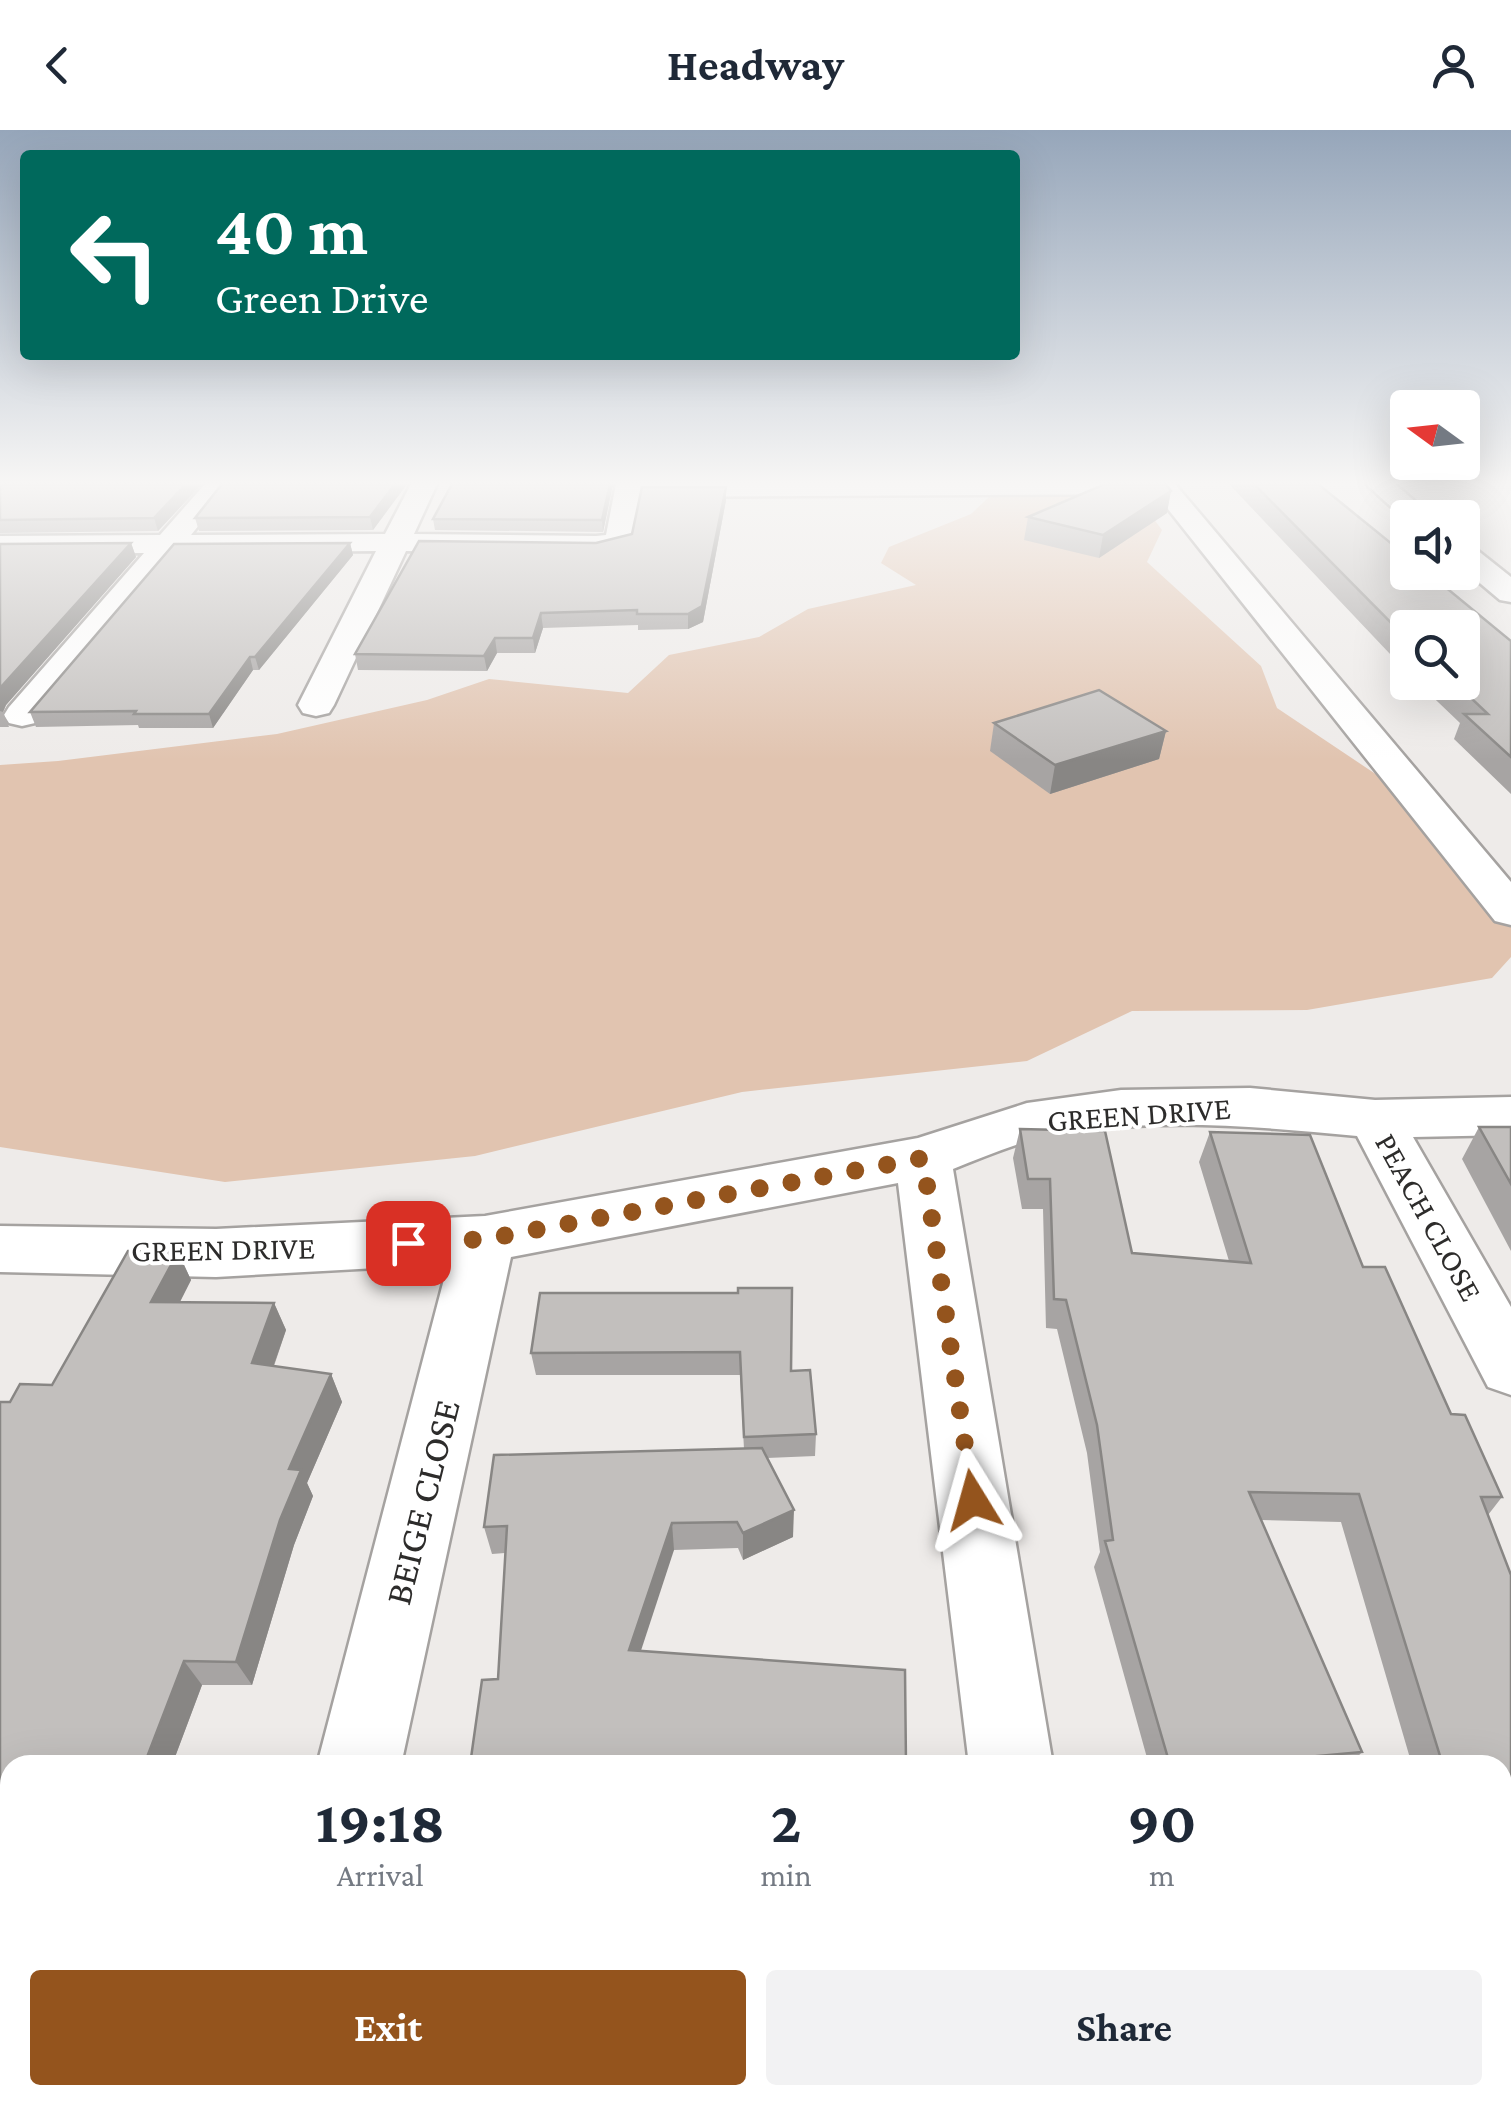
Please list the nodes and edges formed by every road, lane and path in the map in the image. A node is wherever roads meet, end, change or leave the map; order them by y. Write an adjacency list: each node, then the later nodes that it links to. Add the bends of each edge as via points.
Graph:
1 (141, 576): 7 (street)
2 (379, 576): 6 (street)
3 (1238, 576): 8 (street)
4 (1491, 576): 5 (street)
5 (1511, 593)
6 (316, 705)
7 (22, 716)
8 (1511, 911)
9 (1511, 1116): 10 (street, GREEN DRIVE)
10 (1375, 1118): 11 (street, GREEN DRIVE, via 1250,1107 1121,1108 1027,1122); 14 (street, PEACH CLOSE)
11 (923, 1158): 12 (street, GREEN DRIVE); 16 (street)
12 (486, 1239): 13 (street, GREEN DRIVE, via 216,1252); 15 (street, BEIGE CLOSE)
13 (0, 1249)
14 (1511, 1367)
15 (361, 1755)
16 (1010, 1755)

